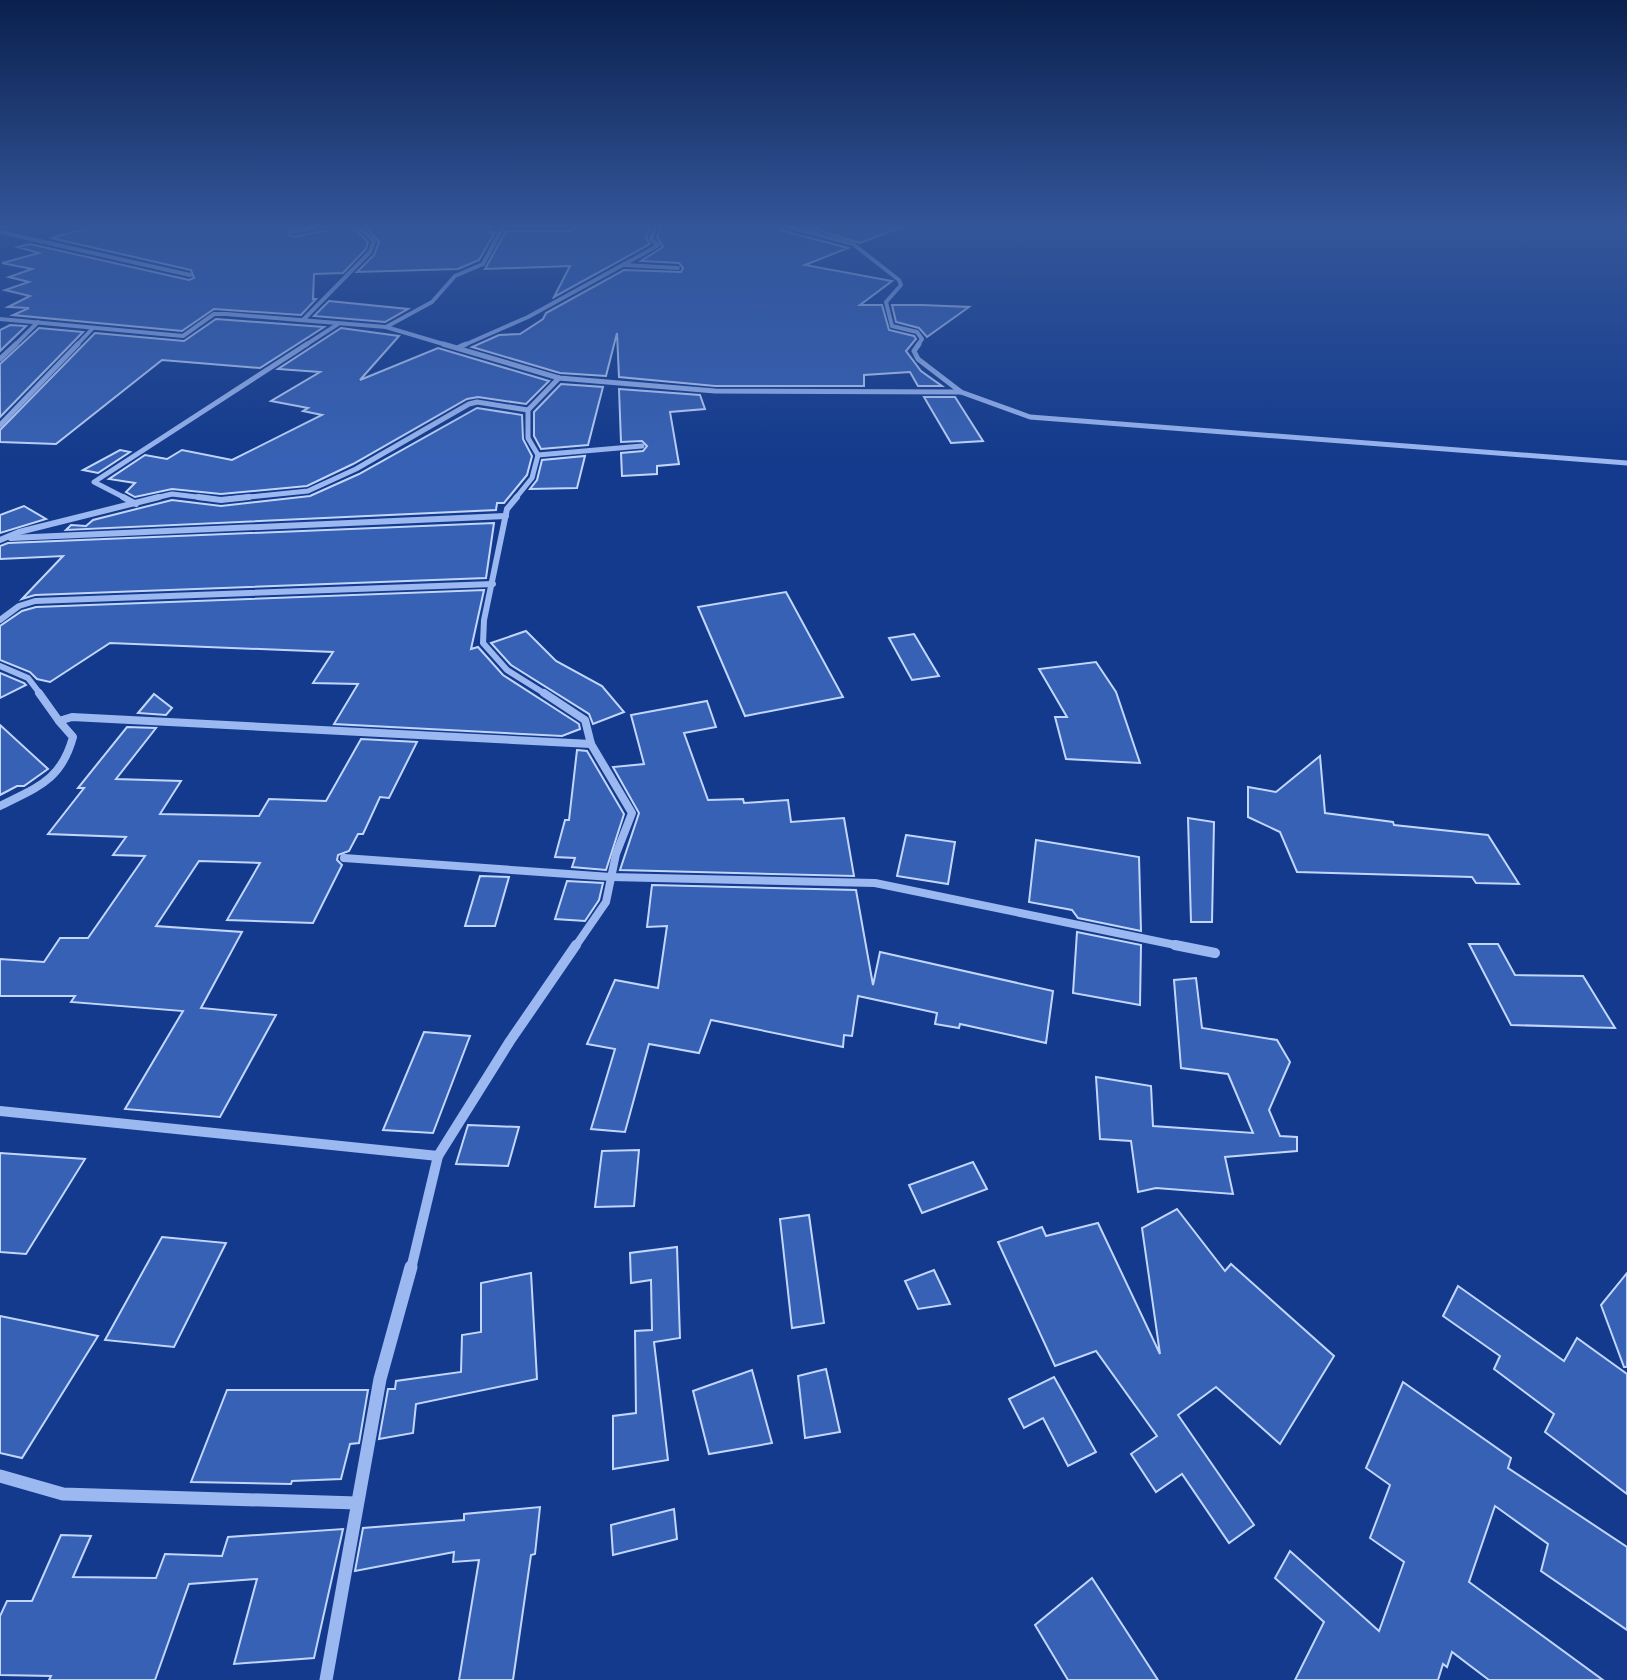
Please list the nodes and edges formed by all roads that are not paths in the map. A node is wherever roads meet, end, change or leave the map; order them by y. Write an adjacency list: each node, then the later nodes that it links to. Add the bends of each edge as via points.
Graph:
1 (319, 303): 6 (street)
2 (429, 303): 9 (street)
3 (553, 303): 11 (street)
4 (884, 303): 14 (street, via 892,326 917,332 922,339 914,351 918,359)
5 (0, 319): 7 (street)
6 (303, 320): 8 (street); 10 (street, via 214,314 183,336)
7 (38, 322): 10 (street); 12 (street)
8 (338, 324): 9 (street); 20 (street, via 94,482)
9 (386, 327): 11 (street)
10 (93, 328): 16 (street)
11 (458, 348): 13 (street)
12 (0, 359)
13 (559, 378): 14 (street, via 715,391); 15 (street)
14 (961, 392): 19 (street, via 1030,417)
15 (528, 410): 18 (street, via 528,438); 20 (street, via 469,404 308,491 221,500 172,494)
16 (0, 425)
17 (642, 446): 18 (street)
18 (538, 455): 21 (street, via 532,478)
19 (1627, 463)
20 (137, 504): 22 (street)
21 (506, 516): 22 (street); 23 (street)
22 (2, 539)
23 (493, 584): 24 (street, via 35,601); 27 (street, via 483,643 507,670 585,720)
24 (0, 620)
25 (0, 666): 26 (street, via 28,678)
26 (59, 721): 27 (street, via 72,717); 28 (street, via 73,737 64,767)
27 (591, 744): 30 (street, via 632,813)
28 (0, 806)
29 (344, 858): 30 (street)
30 (611, 877): 31 (street, via 875,883); 33 (street, via 606,902)
31 (1215, 953)
32 (0, 1111): 33 (street)
33 (438, 1156): 35 (street, via 380,1379)
34 (0, 1476): 35 (street, via 63,1494)
35 (357, 1503): 36 (street)
36 (326, 1680)

